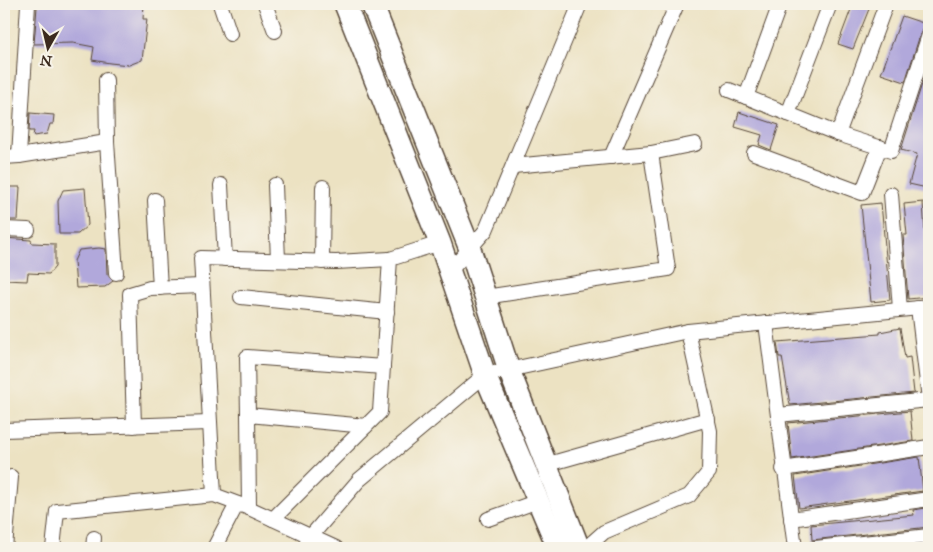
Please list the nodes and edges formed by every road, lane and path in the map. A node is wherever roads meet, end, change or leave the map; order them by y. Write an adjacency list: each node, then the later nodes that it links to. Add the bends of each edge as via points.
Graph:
1 (28, 4): 24 (street)
2 (220, 4): 12 (street)
3 (265, 4): 11 (street)
4 (345, 4): 35 (highway)
5 (372, 4): 36 (highway)
6 (580, 4): 27 (street)
7 (677, 4): 26 (street)
8 (780, 4): 16 (street)
9 (830, 4): 17 (street)
10 (886, 4): 18 (street)
11 (275, 31)
12 (230, 34)
13 (929, 35): 21 (street, via 891,151)
14 (106, 80): 19 (street)
15 (729, 90): 16 (street)
16 (746, 97): 17 (street)
17 (788, 114): 18 (street)
18 (838, 134): 21 (street)
19 (107, 142): 24 (street); 42 (street)
20 (695, 144): 23 (street)
21 (880, 147): 22 (street, via 862,193)
22 (754, 152)
23 (651, 153): 26 (street); 45 (street, via 668,269)
24 (20, 156): 25 (street)
25 (4, 157)
26 (611, 157): 27 (street)
27 (513, 166): 36 (street, via 486,230)
28 (221, 185): 37 (street)
29 (275, 185): 39 (street)
30 (324, 186): 40 (street)
31 (891, 194): 48 (street)
32 (155, 200): 44 (street)
33 (4, 229): 34 (street)
34 (28, 230)
35 (440, 244): 38 (street); 41 (highway)
36 (470, 248): 41 (street); 45 (highway)
37 (224, 259): 39 (street); 43 (street, via 201,258)
38 (390, 259): 40 (street); 49 (street)
39 (278, 260): 40 (street)
40 (322, 262)
41 (450, 271): 55 (highway)
42 (116, 273)
43 (202, 286): 44 (street); 60 (street)
44 (160, 288): 61 (street, via 130,294)
45 (485, 297): 54 (highway)
46 (241, 298): 49 (street)
47 (924, 307): 48 (street); 52 (street)
48 (900, 310): 50 (street)
49 (387, 312): 53 (street)
50 (766, 323): 51 (street); 58 (street)
51 (688, 332): 54 (street); 59 (street)
52 (927, 363): 56 (street)
53 (383, 367): 57 (street, via 247,357); 62 (street, via 380,412)
54 (509, 370): 55 (street); 65 (highway)
55 (484, 375): 70 (highway); 76 (street, via 359,480)
56 (929, 400): 58 (street)
57 (248, 415): 62 (street); 71 (street)
58 (778, 415): 66 (street)
59 (708, 419): 65 (street); 85 (street, via 709,472 689,496 604,532)
60 (209, 423): 61 (street); 68 (street)
61 (134, 426): 63 (street)
62 (366, 426): 72 (street)
63 (4, 430)
64 (929, 447): 66 (street)
65 (545, 465): 84 (highway)
66 (783, 469): 74 (street)
67 (11, 477): 79 (street)
68 (214, 495): 71 (street); 80 (street, via 57,511)
69 (929, 499): 74 (street)
70 (538, 502): 73 (street); 83 (highway)
71 (243, 506): 72 (street); 81 (street)
72 (273, 519): 76 (street)
73 (488, 519)
74 (791, 519): 86 (street)
75 (929, 536): 77 (street)
76 (307, 542): 82 (street)
77 (888, 544): 78 (street)
78 (840, 547): 87 (street)
79 (5, 548)
80 (53, 548)
81 (214, 548)
82 (336, 548)
83 (555, 548)
84 (579, 548)
85 (586, 548)
86 (795, 548)
87 (815, 548)

